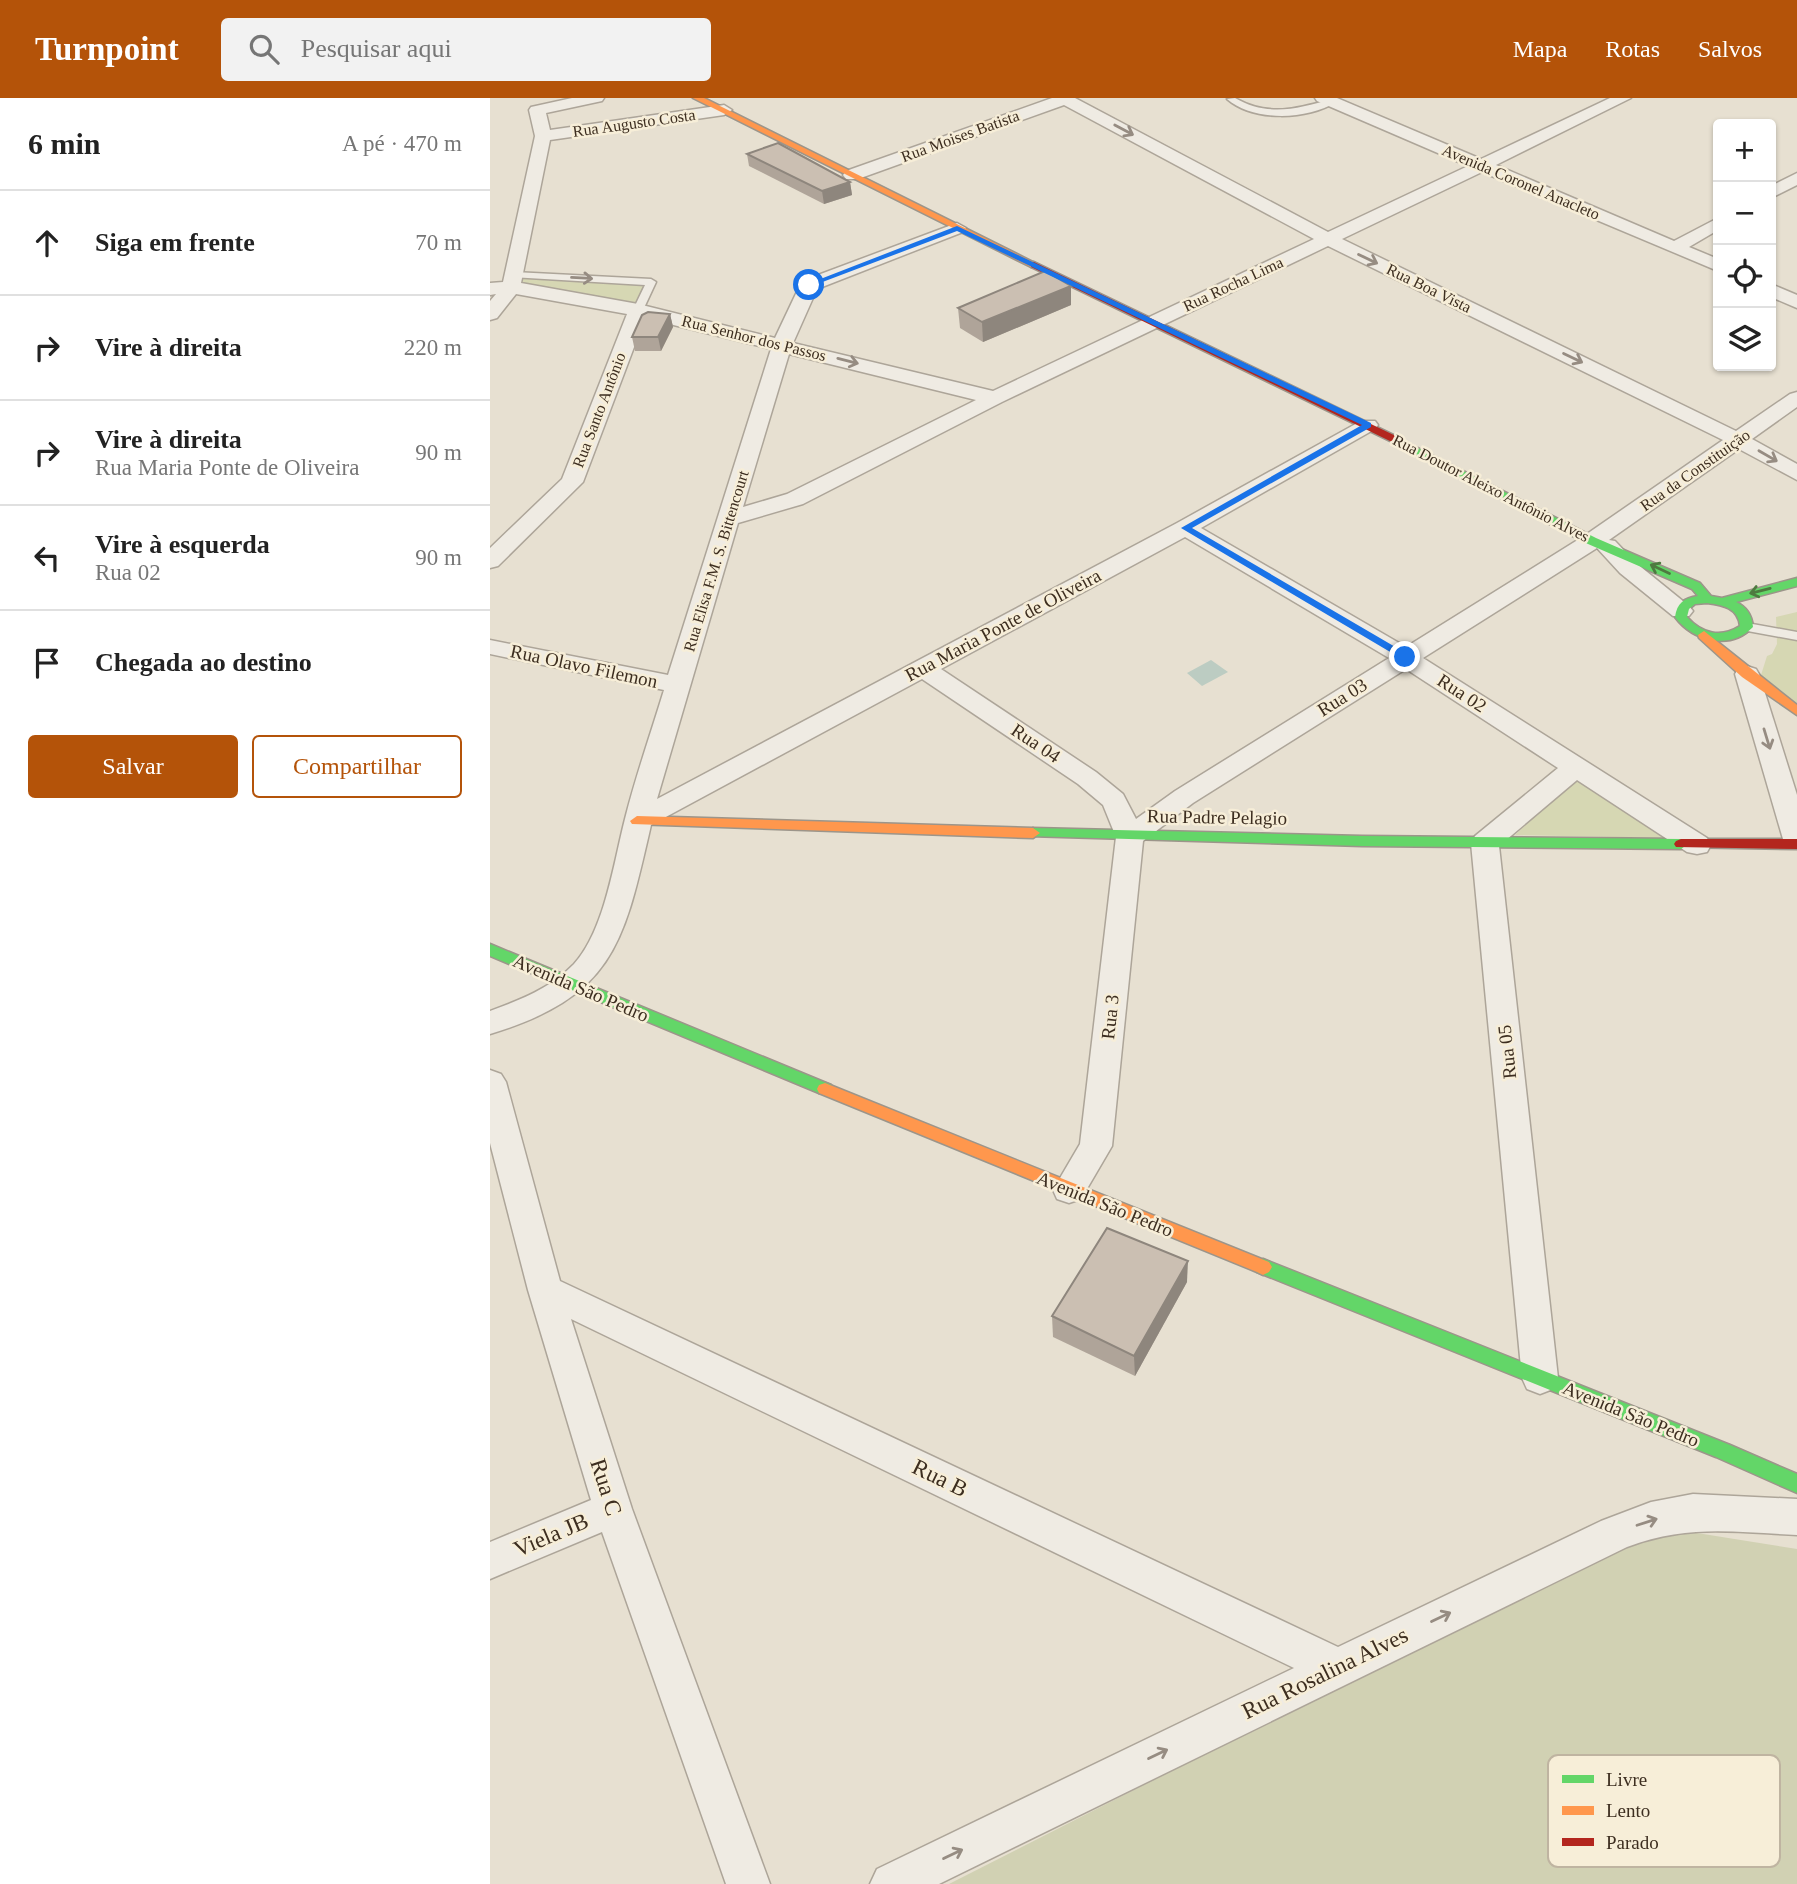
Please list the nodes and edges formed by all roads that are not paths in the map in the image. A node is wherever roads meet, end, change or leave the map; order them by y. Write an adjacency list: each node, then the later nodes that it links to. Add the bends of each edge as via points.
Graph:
1 (596, 98): 10 (street, via 532,107)
2 (697, 98): 8 (street, Rua Doutor Aleixo Antônio Alves)
3 (1065, 98): 12 (street, Rua Moises Batista); 17 (street, Rua Boa Vista, one-way to 17)
4 (1623, 98): 11 (street, Rua Rocha Lima)
5 (1231, 99): 6 (lane, via 1275,115 1300,112)
6 (1328, 100): 9 (street, Avenida Coronel Anacleto)
7 (1370, 102): 9 (street)
8 (724, 110): 10 (street, Rua Augusto Costa); 12 (street, Rua Doutor Aleixo Antônio Alves)
9 (1352, 110): 11 (street, Avenida Coronel Anacleto)
10 (543, 136): 20 (street)
11 (1480, 165): 17 (street, Rua Rocha Lima); 18 (street, Avenida Coronel Anacleto)
12 (852, 175): 16 (street, Rua Doutor Aleixo Antônio Alves)
13 (1797, 178): 14 (street)
14 (1776, 190)
15 (1713, 226): 18 (street)
16 (957, 228): 26 (street, Rua Doutor Aleixo Antônio Alves); 27 (street, Rua Elisa F.M. S. Bittencourt, via 809,285)
17 (1328, 239): 26 (street, Rua Rocha Lima); 31 (street, Rua Boa Vista, one-way to 31)
18 (1676, 247): 19 (street, Avenida Coronel Anacleto)
19 (1713, 264)
20 (512, 281): 21 (street, Rua Senhor dos Passos); 24 (street, Rua Senhor dos Passos); 24 (lane, one-way to 24, via 651,282); 25 (street)
21 (490, 289)
22 (1776, 292): 23 (street)
23 (1797, 302)
24 (638, 310): 27 (street, Rua Senhor dos Passos); 36 (street, Rua Santo Antônio, via 572,482)
25 (490, 314)
26 (1154, 322): 28 (street, Rua Rocha Lima); 30 (street, Rua Doutor Aleixo Antônio Alves)
27 (782, 345): 28 (street, Rua Senhor dos Passos, one-way to 28); 33 (street, Rua Elisa F.M. S. Bittencourt)
28 (995, 398): 33 (street, Rua Rocha Lima, via 795,499)
29 (1797, 398): 31 (street, Rua da Constituição)
30 (1368, 425): 34 (street, Rua Maria Ponte de Oliveira); 35 (street, Rua Doutor Aleixo Antônio Alves)
31 (1739, 440): 32 (street, Rua Boa Vista, one-way to 32); 35 (street, Rua da Constituição)
32 (1797, 473)
33 (728, 519): 47 (street, Rua Elisa F.M. S. Bittencourt)
34 (1185, 528): 44 (street, Rua 02); 45 (street, Rua Maria Ponte de Oliveira)
35 (1599, 543): 38 (street, Rua Doutor Aleixo Antônio Alves, one-way to 35, via 1696,586); 39 (street, Rua Doutor Aleixo Antônio Alves); 44 (street, Rua 03)
36 (490, 561)
37 (1797, 582): 38 (street, one-way to 38)
38 (1716, 600): 39 (street, via 1692,601); 40 (street, Rua Doutor Aleixo Antônio Alves, via 1741,610)
39 (1681, 611): 41 (street, via 1684,622)
40 (1748, 622): 41 (street, via 1725,637); 42 (lane); 46 (street)
41 (1704, 635): 46 (street)
42 (1797, 636)
43 (490, 647): 47 (street, Rua Olavo Filemon)
44 (1405, 657): 49 (street, Rua 02); 51 (street, Rua 03, via 1184,797)
45 (923, 668): 50 (street, Rua Maria Ponte de Oliveira); 51 (street, Rua 04, via 1114,800)
46 (1747, 674): 48 (street); 52 (street, one-way to 52)
47 (678, 685): 50 (street, Rua Elisa F.M. S. Bittencourt)
48 (1797, 711)
49 (1576, 767): 53 (street); 54 (street, Rua 02)
50 (636, 821): 51 (street, Rua Padre Pelagio); 56 (street, Rua Elisa F.M. S. Bittencourt, via 612,920 594,958)
51 (1130, 837): 53 (street, Rua Padre Pelagio); 59 (street, Rua 3, via 1096,1146)
52 (1797, 841): 54 (street, Rua Padre Pelagio)
53 (1485, 843): 54 (street, Rua Padre Pelagio); 61 (street, Rua 05)
54 (1697, 845)
55 (490, 950): 56 (street, Avenida São Pedro)
56 (572, 984): 57 (street); 59 (street, Avenida São Pedro)
57 (490, 1024)
58 (490, 1083): 60 (street, Rua C)
59 (1069, 1190): 61 (street, Avenida São Pedro)
60 (545, 1290): 64 (street, Rua C); 67 (street, Rua B)
61 (1540, 1378): 62 (street, Avenida São Pedro)
62 (1723, 1451): 63 (street, Avenida São Pedro); 65 (street, Avenida São Pedro)
63 (1797, 1484)
64 (613, 1509): 66 (street, Viela JB); 68 (street, Rua C)
65 (1784, 1516): 67 (street, Rua Rosalina Alves, one-way to 65, via 1651,1520 1693,1513)
66 (490, 1561)
67 (1335, 1667): 69 (street, Rua Rosalina Alves, one-way to 67)
68 (748, 1884)
69 (892, 1884)

